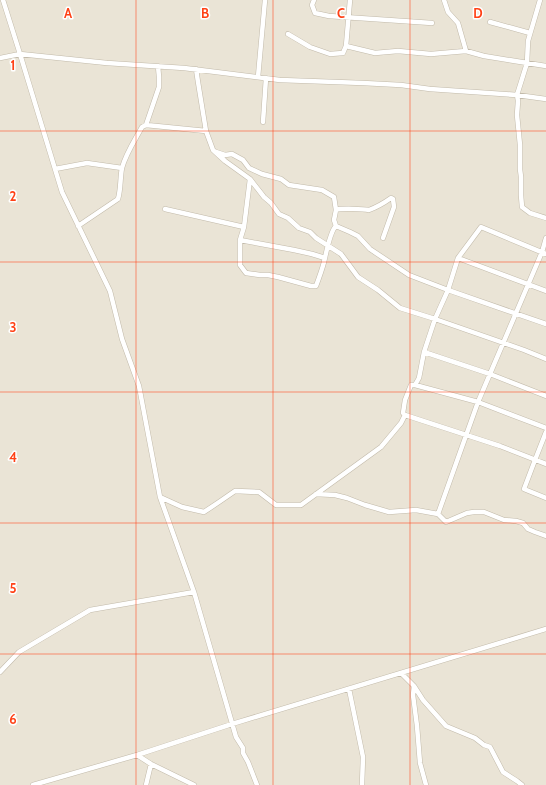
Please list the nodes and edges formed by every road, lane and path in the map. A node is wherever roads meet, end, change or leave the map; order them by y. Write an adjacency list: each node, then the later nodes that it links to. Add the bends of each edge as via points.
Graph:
1 (3, 0): 14 (street)
2 (265, 0): 20 (street)
3 (314, 0): 7 (street, via 314,13)
4 (350, 0): 7 (street)
5 (444, 0): 13 (street, via 448,12 458,23)
6 (540, 0): 10 (street)
7 (348, 18): 9 (street); 12 (street)
8 (490, 22): 10 (street)
9 (432, 23)
10 (530, 32): 16 (street)
11 (288, 34): 12 (street, via 310,47 330,54 343,53)
12 (346, 46): 13 (street, via 375,53 398,51 431,54)
13 (466, 51): 16 (street)
14 (20, 54): 15 (street); 17 (street); 29 (street)
15 (0, 58)
16 (527, 63): 18 (street); 22 (street)
17 (158, 66): 19 (street); 25 (street, via 159,87)
18 (546, 66)
19 (196, 69): 20 (street); 26 (street)
20 (258, 77): 21 (street)
21 (266, 78): 22 (street, via 401,85); 24 (street)
22 (516, 95): 23 (street); 33 (street, via 522,207 530,213)
23 (546, 99)
24 (263, 122)
25 (146, 125): 26 (street); 28 (street, via 142,127 127,153)
26 (206, 131): 27 (street)
27 (213, 150): 30 (street); 32 (street, via 226,155 232,154 243,160 249,168 280,179 289,185 322,190 334,197)
28 (122, 168): 29 (street, via 87,163); 34 (street, via 118,199)
29 (55, 169): 34 (street, via 62,192)
30 (250, 179): 36 (street); 40 (street, via 279,214)
31 (166, 210): 36 (street)
32 (336, 210): 35 (street); 37 (street, via 369,210 393,199 394,207)
33 (546, 218)
34 (78, 226): 64 (street, via 110,291 122,339 139,386)
35 (336, 226): 40 (street, via 333,228); 45 (street, via 358,236 370,249 409,275)
36 (244, 227): 39 (street)
37 (383, 238)
38 (546, 238): 41 (street)
39 (240, 240): 42 (street); 42 (street, via 240,265 246,273 268,275 316,286)
40 (328, 246): 42 (street); 48 (street, via 341,254 358,277 400,308)
41 (544, 253): 43 (street, via 481,227); 44 (street)
42 (325, 258)
43 (458, 258): 44 (street); 45 (street)
44 (528, 284): 46 (street); 47 (street)
45 (448, 290): 47 (street); 48 (street)
46 (546, 291)
47 (516, 313): 49 (street); 50 (street)
48 (435, 319): 50 (street); 51 (street)
49 (546, 324)
50 (503, 343): 52 (street); 53 (street)
51 (424, 352): 53 (street); 54 (street, via 419,378)
52 (546, 359)
53 (490, 374): 55 (street); 56 (street)
54 (414, 385): 56 (street); 57 (street, via 411,385 405,400)
55 (546, 396)
56 (478, 402): 58 (street); 60 (street)
57 (405, 415): 60 (street); 63 (street, via 381,447)
58 (546, 428)
59 (546, 432): 61 (street)
60 (466, 435): 61 (street); 66 (street)
61 (535, 460): 62 (street); 65 (street, via 524,489)
62 (546, 464)
63 (316, 494): 64 (street, via 301,506 276,505 259,492 235,491 204,512 182,507); 66 (street, via 336,495 389,512 416,510)
64 (160, 497): 68 (street)
65 (546, 498)
66 (438, 514): 67 (street, via 446,522 467,513 484,512 504,520 523,523)
67 (546, 536)
68 (194, 592): 70 (street, via 90,610 19,652); 74 (street)
69 (546, 629): 71 (street)
70 (0, 672)
71 (401, 673): 72 (street); 73 (street)
72 (414, 686): 82 (street, via 420,763); 83 (street, via 446,726 490,747 503,772)
73 (349, 689): 74 (street); 81 (street, via 363,757)
74 (232, 724): 75 (street); 80 (street)
75 (136, 755): 76 (street); 77 (street)
76 (151, 764): 78 (street); 79 (street)
77 (32, 785)
78 (146, 785)
79 (194, 785)
80 (256, 785)
81 (362, 785)
82 (426, 785)
83 (522, 785)

